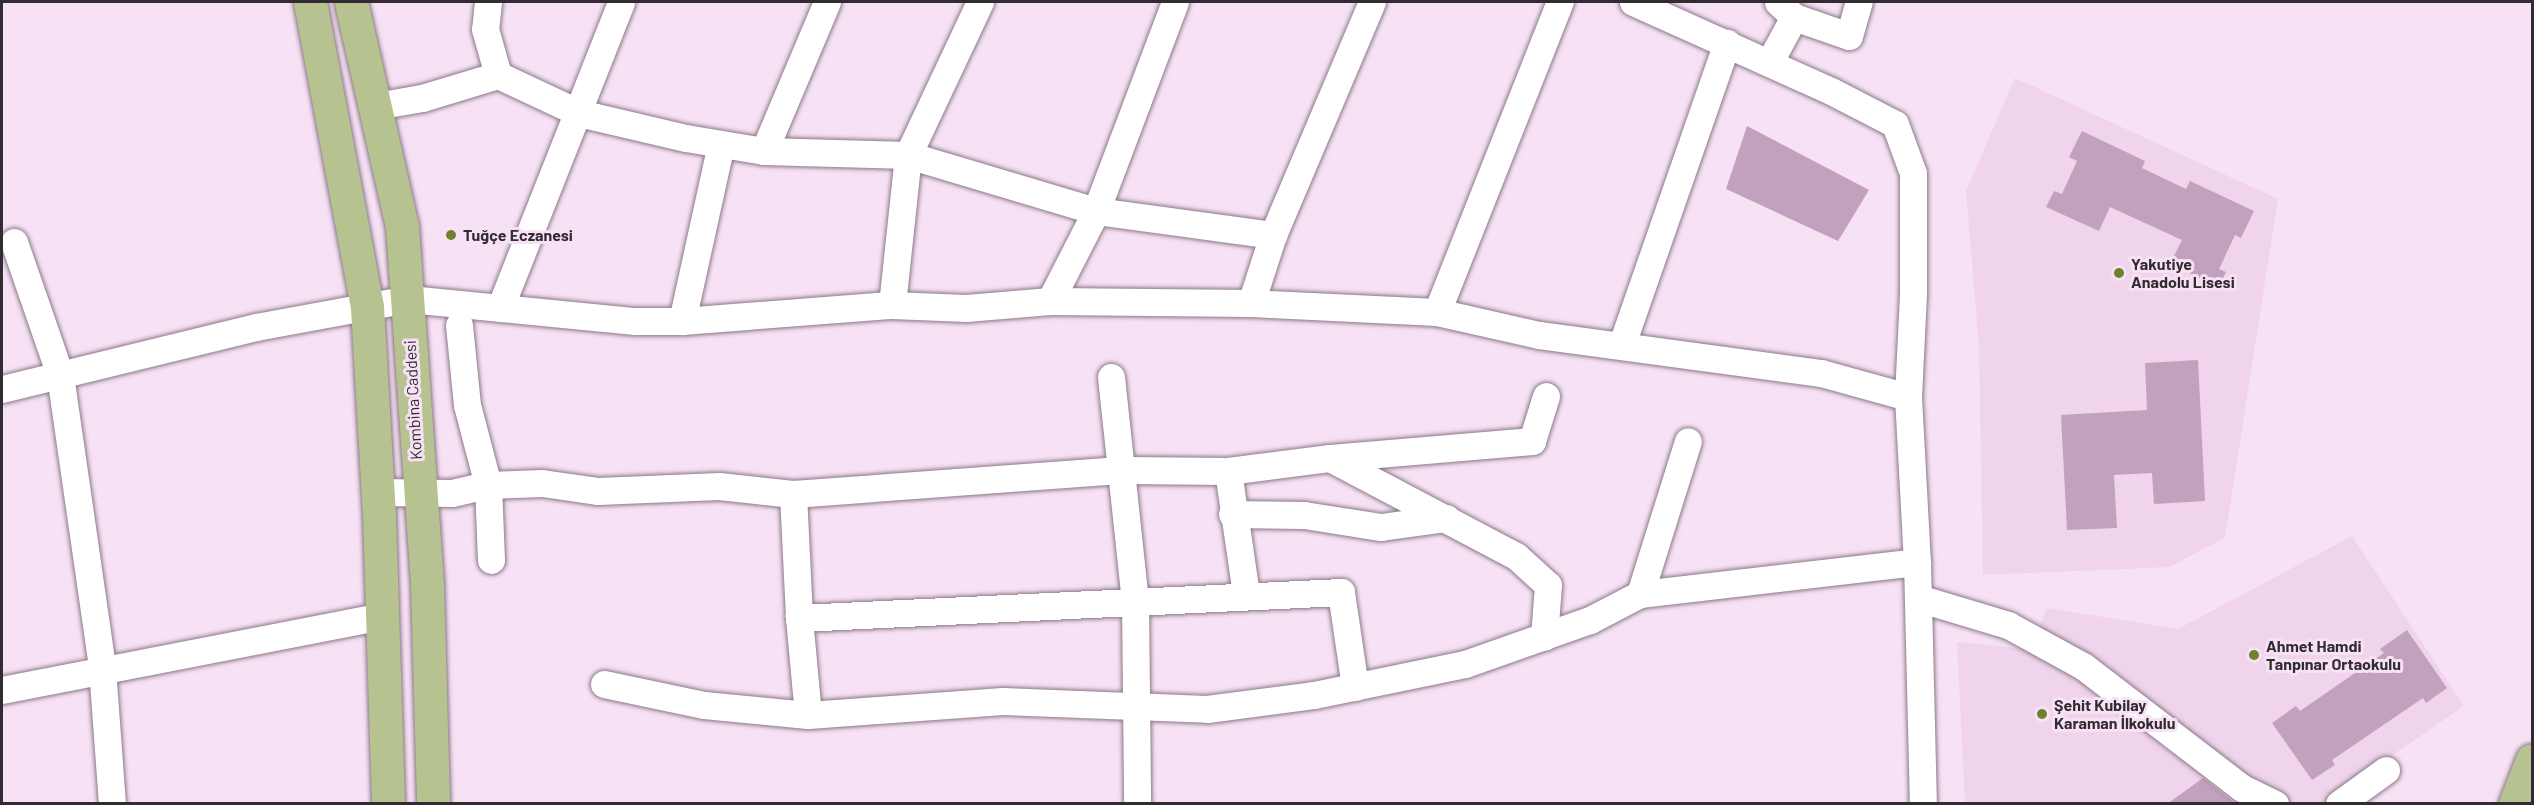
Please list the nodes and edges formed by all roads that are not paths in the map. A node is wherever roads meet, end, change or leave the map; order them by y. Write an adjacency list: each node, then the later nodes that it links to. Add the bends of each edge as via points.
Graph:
1 (310, 2): 28 (main road)
2 (351, 2): 16 (main road, Kombina Caddesi)
3 (488, 2): 15 (street, via 485,30)
4 (621, 2): 17 (street)
5 (827, 2): 19 (street)
6 (980, 2): 20 (street)
7 (1175, 2): 21 (street)
8 (1372, 2): 22 (street)
9 (1560, 2): 30 (street)
10 (1633, 2): 13 (street)
11 (1859, 2): 12 (street, via 1849,36)
12 (1786, 10): 14 (street)
13 (1726, 43): 14 (street); 33 (street)
14 (1769, 63): 38 (street, via 1895,124 1913,173)
15 (498, 75): 16 (street, via 422,98); 17 (street)
16 (376, 106): 24 (main road, Kombina Caddesi, via 402,226)
17 (579, 113): 18 (street); 29 (street)
18 (722, 144): 19 (street); 31 (street)
19 (764, 151): 20 (street)
20 (908, 154): 21 (street); 27 (street)
21 (1096, 211): 22 (street); 25 (street)
22 (1273, 235): 26 (street)
23 (14, 242): 34 (street)
24 (409, 299): 28 (street); 29 (street); 45 (main road, Kombina Caddesi)
25 (1050, 301): 26 (street); 27 (street, via 966,308)
26 (1251, 303): 30 (street)
27 (891, 305): 31 (street)
28 (367, 307): 34 (street, via 255,327); 44 (main road)
29 (500, 308): 31 (street, via 635,321)
30 (1437, 312): 33 (street, via 1539,335)
31 (682, 321)
32 (459, 325): 43 (street, via 467,405)
33 (1622, 345): 38 (street, via 1821,373)
34 (60, 375): 36 (street); 58 (street)
35 (1111, 377): 41 (street)
36 (2, 389)
37 (1546, 396): 40 (street, via 1532,441)
38 (1908, 397): 50 (street)
39 (1688, 441): 52 (street)
40 (1330, 458): 42 (street); 48 (street)
41 (1123, 470): 42 (street); 46 (street); 54 (street)
42 (1228, 471): 47 (street)
43 (488, 485): 45 (street, via 452,493); 46 (street, via 542,483 598,491 719,486); 49 (street)
44 (378, 492): 45 (street); 55 (main road)
45 (418, 492): 68 (main road, Kombina Caddesi, via 427,585)
46 (793, 494): 56 (street)
47 (1232, 514): 48 (street, via 1304,515 1381,527); 51 (street)
48 (1446, 518): 57 (street, via 1516,556 1548,585)
49 (491, 560)
50 (1917, 562): 52 (street); 53 (street)
51 (1246, 594): 54 (street); 60 (street, via 1341,592)
52 (1640, 594): 57 (street, via 1590,620)
53 (1918, 598): 70 (street); 71 (street, via 2008,626 2083,666 2215,768)
54 (1135, 600): 56 (street); 62 (street)
55 (382, 616): 58 (street); 67 (main road)
56 (800, 618): 63 (street)
57 (1544, 637): 60 (street, via 1465,664)
58 (102, 668): 61 (street); 66 (street)
59 (604, 684): 63 (street, via 704,705)
60 (1355, 687): 62 (street, via 1207,709)
61 (2, 690)
62 (1137, 706): 63 (street, via 1002,701); 69 (street)
63 (808, 715)
64 (2532, 760): 73 (main road)
65 (2386, 770): 72 (street)
66 (112, 804)
67 (387, 804)
68 (433, 804)
69 (1137, 804)
70 (1923, 804)
71 (2275, 804)
72 (2339, 804)
73 (2515, 804)

